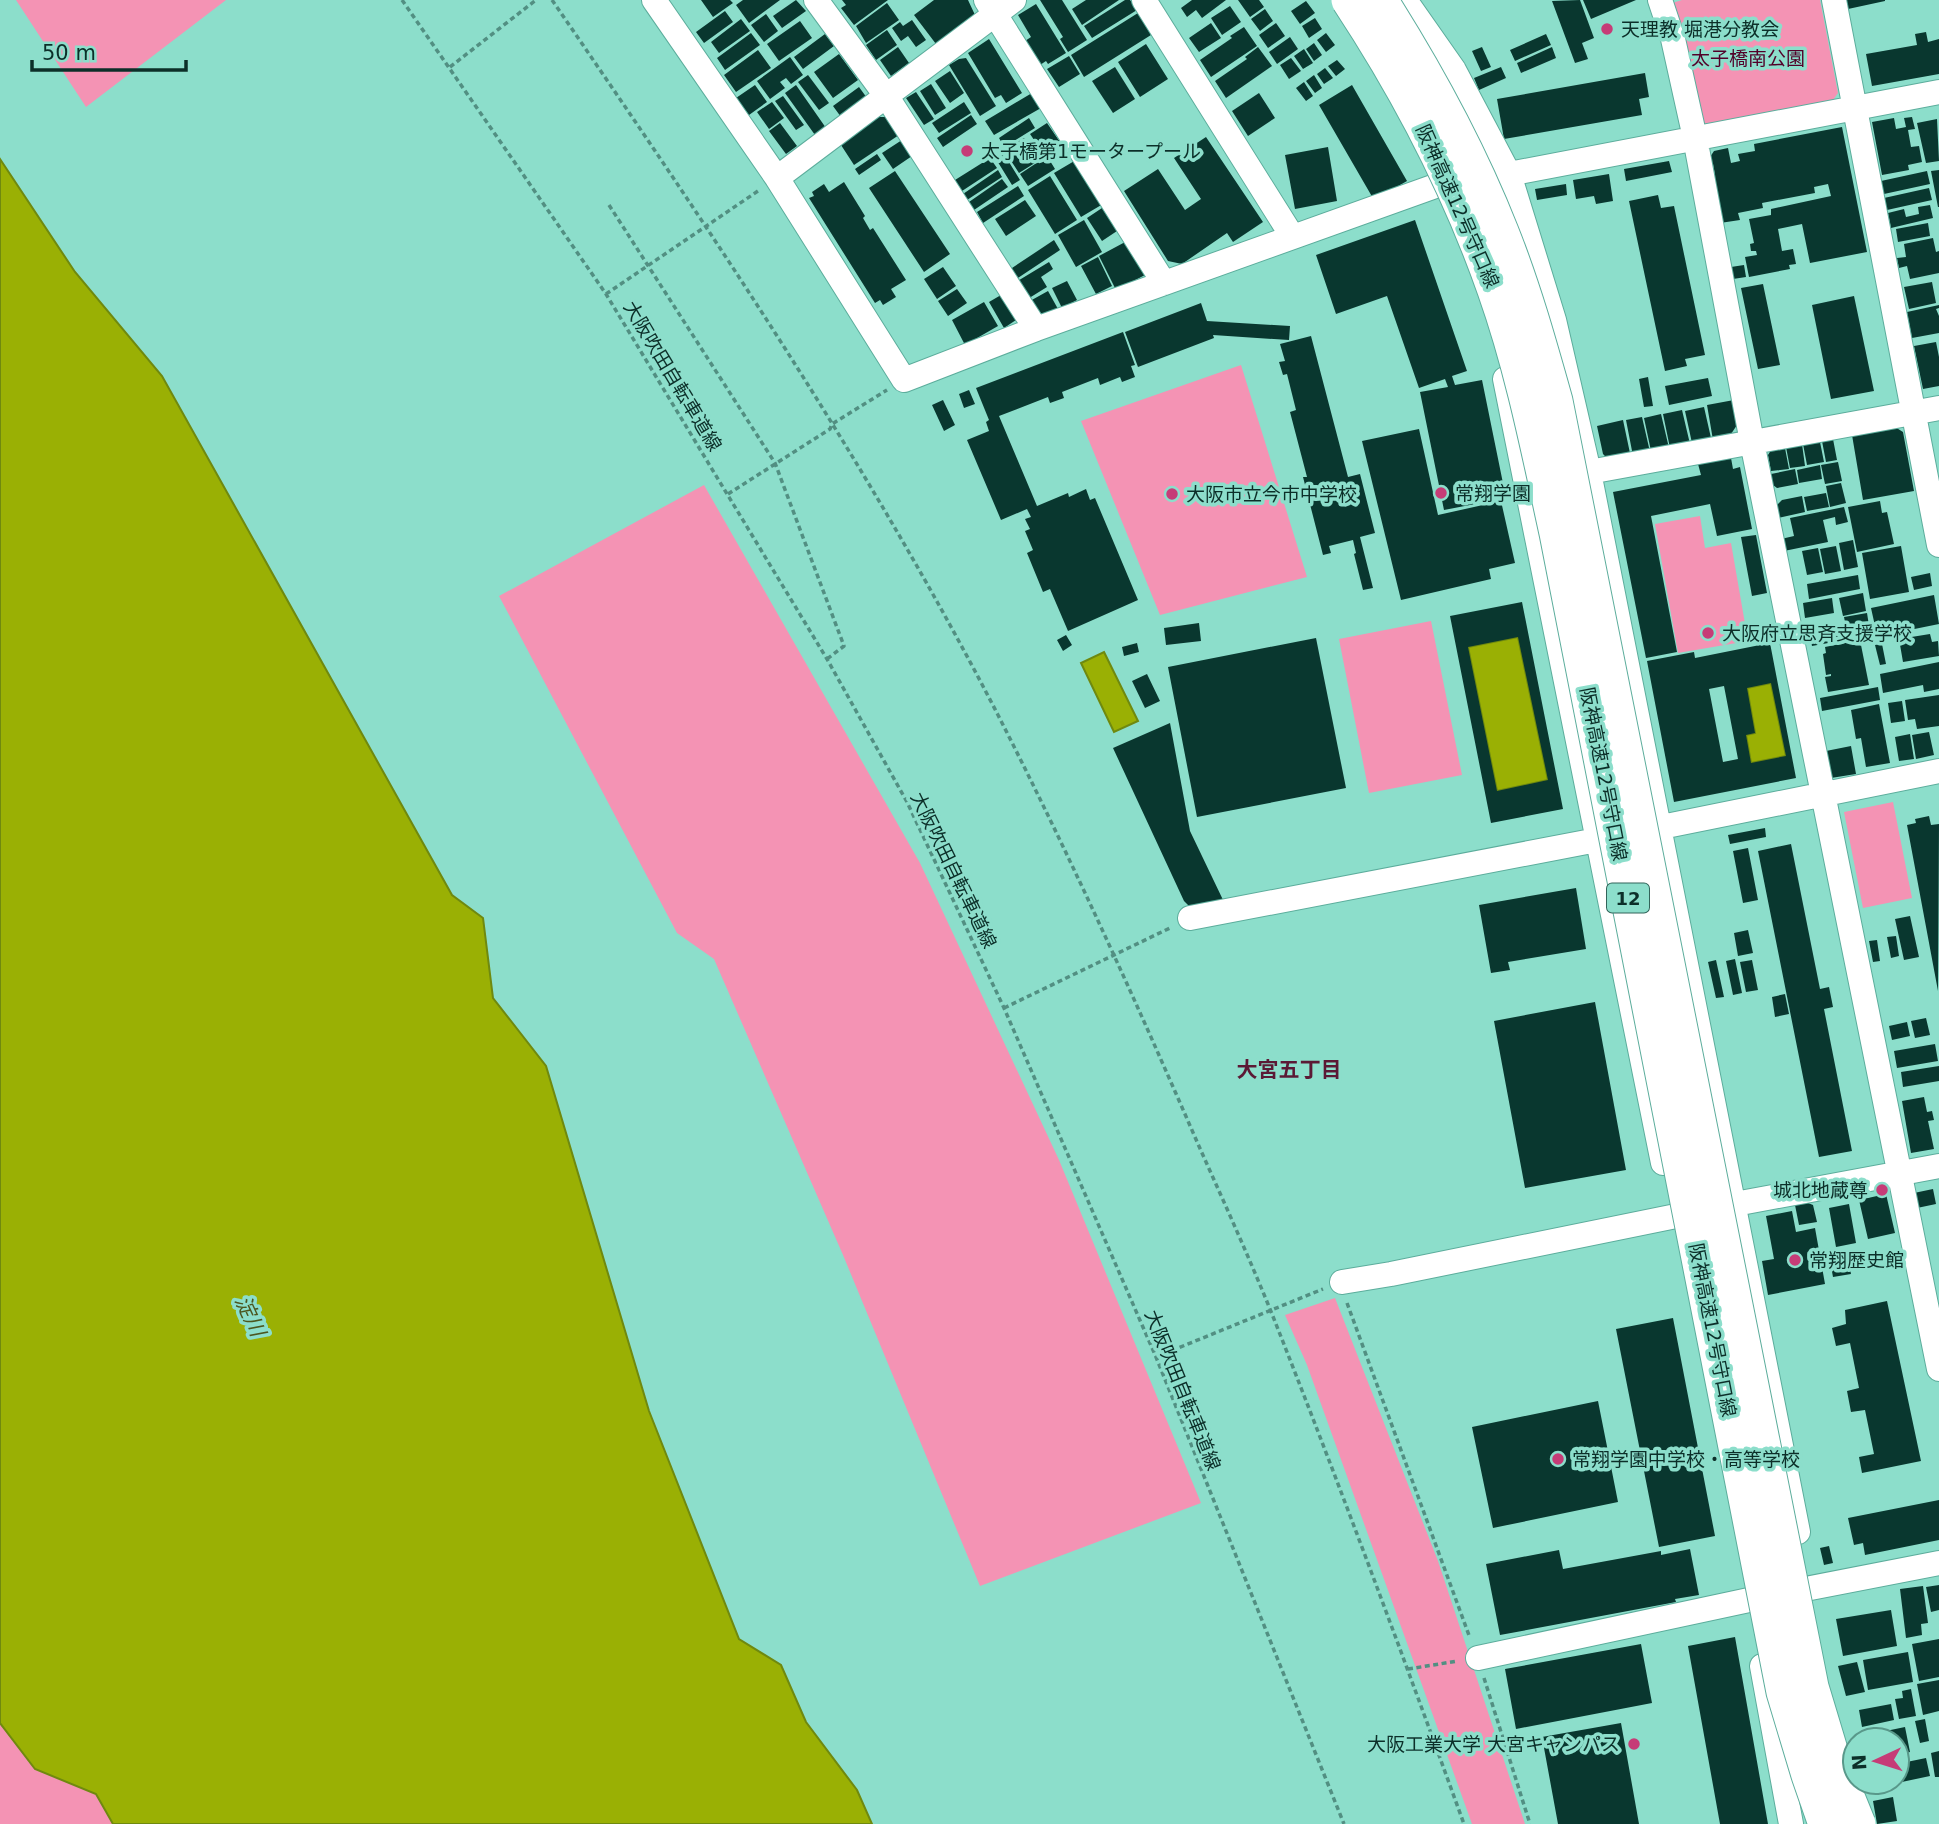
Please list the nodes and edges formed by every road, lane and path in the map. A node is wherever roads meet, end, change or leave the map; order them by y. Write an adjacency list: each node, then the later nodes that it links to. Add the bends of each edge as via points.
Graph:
1 (402, 0): 14 (path, 大阪吹田自転車道線)
2 (536, 0): 14 (path)
3 (552, 0): 23 (path)
4 (654, 0): 20 (street)
5 (816, 0): 16 (street)
6 (1144, 0): 24 (street)
7 (1329, 0): 21 (street, via 1389,85)
8 (1349, 0): 63 (highway, 阪神高速12号守口線 / 12, bridge, via 1400,81 1453,184 1496,292 1530,407 1784,1692)
9 (1380, 0): 64 (highway, 阪神高速12号守口線, bridge, via 1475,170 1520,283 1555,401 1803,1650 1836,1770)
10 (1405, 0): 19 (street, via 1454,70)
11 (1660, 0): 18 (street)
12 (1834, 0): 17 (street)
13 (999, 5): 16 (street); 26 (street)
14 (450, 66): 27 (path, 大阪吹田自転車道線)
15 (1939, 92): 17 (street)
16 (887, 97): 20 (street); 28 (street)
17 (1854, 110): 18 (street); 31 (street)
18 (1695, 138): 19 (street); 33 (street)
19 (1509, 174): 21 (street); 35 (street, via 1554,320)
20 (777, 178): 23 (path); 29 (street)
21 (1441, 184): 24 (street); 42 (street, via 1506,380)
22 (610, 205): 25 (path)
23 (706, 225): 25 (path); 32 (path)
24 (1292, 236): 26 (street)
25 (648, 265): 27 (path); 34 (path)
26 (1164, 283): 28 (street)
27 (606, 294): 36 (path, 大阪吹田自転車道線)
28 (1035, 329): 29 (street)
29 (904, 380): 32 (path)
30 (1939, 408): 31 (street)
31 (1913, 413): 33 (street); 37 (street)
32 (832, 424): 34 (path); 44 (path, via 997,713)
33 (1752, 442): 35 (street); 40 (street)
34 (775, 463): 36 (path); 38 (path, via 844,646)
35 (1590, 472): 41 (street)
36 (728, 494): 38 (path, 大阪吹田自転車道線)
37 (1939, 545)
38 (827, 659): 45 (path, 大阪吹田自転車道線, via 906,802)
39 (1939, 771): 40 (street)
40 (1824, 794): 41 (street); 47 (street)
41 (1661, 827): 42 (street); 48 (street)
42 (1597, 840): 43 (street); 49 (street)
43 (1190, 918): 44 (path)
44 (1114, 954): 45 (path); 51 (path)
45 (1004, 1008): 52 (path, 大阪吹田自転車道線)
46 (1939, 1166): 47 (street)
47 (1900, 1174): 48 (street); 53 (street)
48 (1735, 1204): 49 (street); 55 (street)
49 (1674, 1218): 50 (street, via 1391,1274); 56 (street)
50 (1344, 1291): 51 (path); 57 (path)
51 (1270, 1310): 52 (path); 58 (path)
52 (1156, 1357): 59 (path, 大阪吹田自転車道線)
53 (1939, 1369)
54 (1939, 1563): 55 (street)
55 (1809, 1590): 56 (street); 64 (street)
56 (1749, 1600): 57 (street); 62 (street)
57 (1478, 1658): 58 (path); 61 (path)
58 (1408, 1669): 60 (path)
59 (1344, 1824)
60 (1464, 1824)
61 (1530, 1824)
62 (1791, 1824)
63 (1826, 1824)
64 (1857, 1824)

